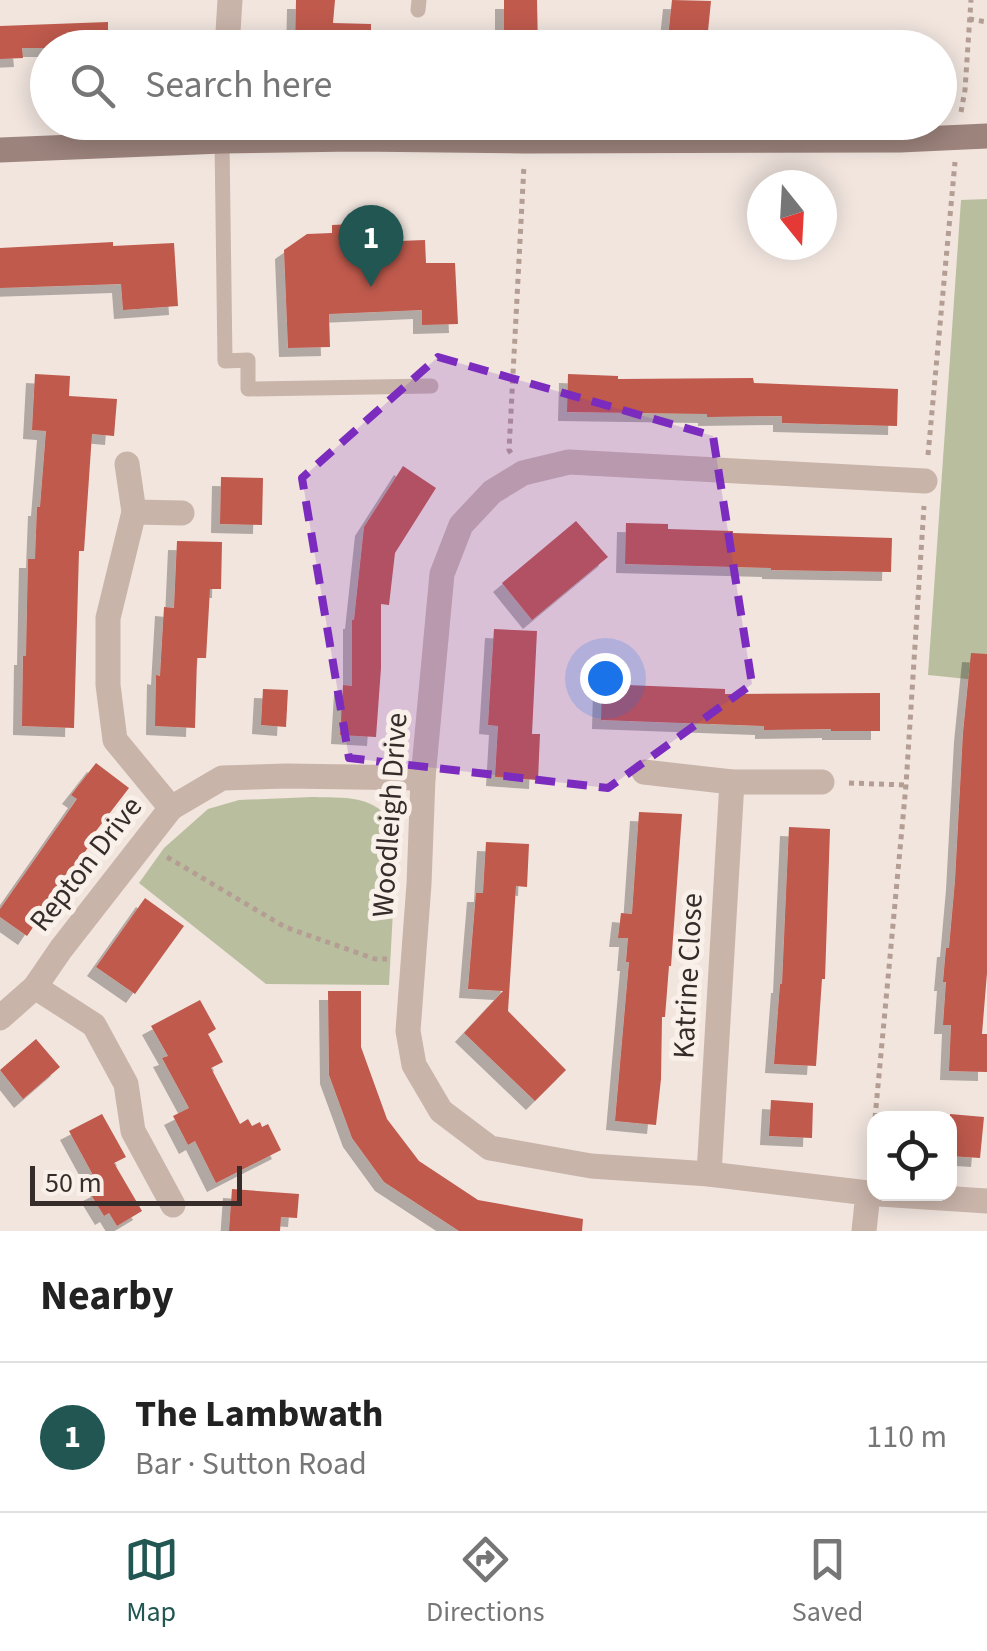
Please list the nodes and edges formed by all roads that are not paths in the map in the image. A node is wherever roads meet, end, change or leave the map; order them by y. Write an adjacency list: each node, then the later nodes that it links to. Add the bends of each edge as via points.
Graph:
1 (230, 0): 2 (street)
2 (228, 30)
3 (957, 136): 4 (street)
4 (987, 136)
5 (123, 140): 9 (street)
6 (222, 140): 10 (lane, via 224,360 248,360 248,389)
7 (441, 140): 8 (street)
8 (900, 140)
9 (0, 150)
10 (431, 386)
11 (127, 464): 13 (street)
12 (926, 481): 16 (street, Woodleigh Drive, via 569,462 523,473 492,492 461,525 442,574)
13 (134, 512): 14 (street); 19 (street, via 108,618 108,685 115,740)
14 (182, 513)
15 (644, 772): 17 (street)
16 (423, 778): 19 (street, Repton Drive, via 222,778); 22 (street, Woodleigh Drive, via 408,1031 414,1064 441,1112 490,1148 591,1166)
17 (732, 782): 18 (street); 22 (street, Katrine Close)
18 (822, 782)
19 (171, 808): 20 (street, Repton Drive)
20 (35, 987): 21 (street, Repton Drive); 27 (street, via 94,1025 126,1084 133,1131)
21 (0, 1018)
22 (709, 1174): 23 (street, Woodleigh Drive)
23 (867, 1192)
24 (957, 1198): 25 (street, Woodleigh Drive)
25 (987, 1200)
26 (872, 1201): 28 (street)
27 (174, 1204)
28 (864, 1231)

